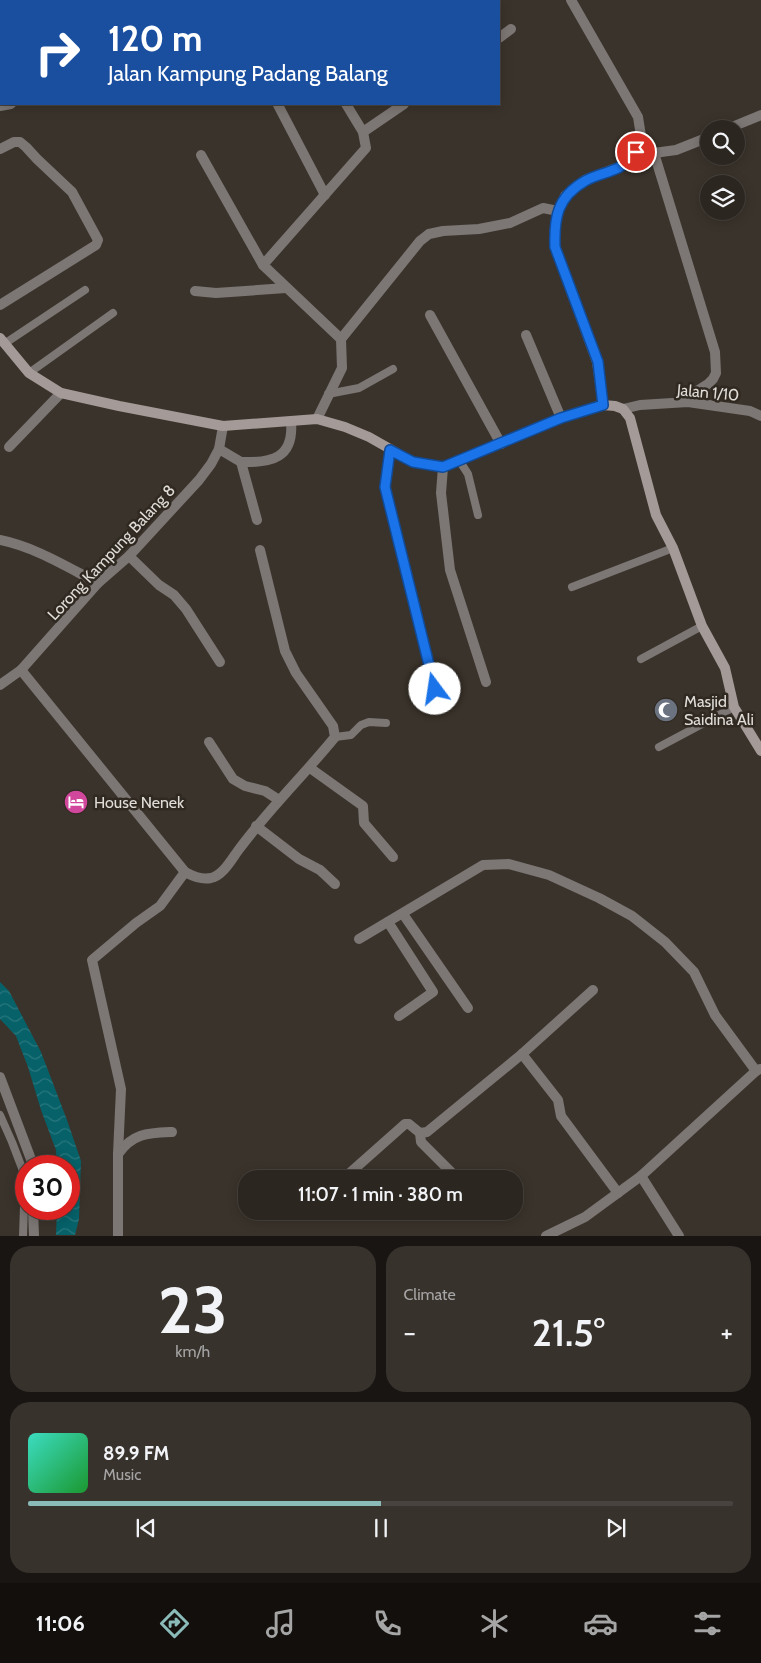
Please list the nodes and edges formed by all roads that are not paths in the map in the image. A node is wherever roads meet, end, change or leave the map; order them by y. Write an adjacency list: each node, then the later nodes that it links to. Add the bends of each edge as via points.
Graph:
1 (571, 0): 12 (street, via 638,117 641,136)
2 (511, 29): 3 (street)
3 (500, 37)
4 (278, 105): 15 (street)
5 (347, 105): 9 (street)
6 (403, 105): 9 (street)
7 (761, 115): 8 (street)
8 (745, 122)
9 (363, 132): 15 (street, via 366,148)
10 (700, 140): 13 (street, via 676,150)
11 (0, 149): 21 (street, via 14,142 26,147 72,192 98,243)
12 (636, 152): 13 (street); 16 (street, via 620,167 586,180 565,196)
13 (654, 153): 31 (street, via 715,352 716,373)
14 (201, 155): 17 (street)
15 (325, 195): 17 (street)
16 (558, 211): 25 (street, via 544,208 510,223 429,234); 32 (street, via 555,247 598,362)
17 (263, 265): 18 (street)
18 (286, 288): 20 (street, via 216,293); 25 (street)
19 (85, 290): 26 (lane)
20 (195, 291)
21 (0, 305)
22 (113, 313): 28 (lane)
23 (430, 315): 39 (street)
24 (526, 334): 35 (street)
25 (341, 339): 30 (street, via 342,368)
26 (2, 341): 28 (street)
27 (393, 369): 30 (lane, via 359,388)
28 (29, 373): 29 (street)
29 (61, 393): 38 (street); 40 (street)
30 (328, 394): 36 (street)
31 (688, 402): 33 (street, Jalan 1/10); 34 (street, Jalan 1/10, via 750,411)
32 (603, 405): 33 (street); 35 (street)
33 (623, 409): 49 (street, via 630,418 656,514)
34 (761, 416)
35 (561, 418): 39 (street)
36 (318, 419): 37 (street); 42 (street, via 369,437)
37 (291, 422): 38 (street); 44 (street, via 290,446 283,454 256,463)
38 (223, 426): 41 (street, Lorong Kampung Balang 8)
39 (501, 444): 43 (street)
40 (9, 447)
41 (220, 449): 44 (street); 51 (street, Lorong Kampung Balang 8, via 199,480)
42 (390, 450): 45 (street, via 413,462); 60 (street, via 385,487)
43 (459, 460): 45 (street); 46 (lane, via 468,474)
44 (241, 462): 47 (street)
45 (443, 467): 58 (street, via 441,493 450,570)
46 (478, 515)
47 (257, 520)
48 (0, 540): 52 (street, via 47,556)
49 (673, 548): 53 (lane); 54 (street)
50 (260, 550): 63 (street, via 286,651 296,673 333,726)
51 (129, 556): 52 (street, Lorong Kampung Balang 8); 56 (street, via 174,595)
52 (98, 583): 57 (street, Lorong Kampung Balang 8)
53 (572, 587)
54 (702, 626): 55 (lane); 61 (street, via 725,668)
55 (641, 659)
56 (220, 662)
57 (21, 670): 59 (street, Lorong Kampung Balang 8); 71 (street)
58 (486, 682)
59 (0, 685)
60 (435, 689)
61 (734, 706): 65 (lane); 66 (street)
62 (386, 723): 63 (lane, via 369,722 351,735)
63 (335, 737): 67 (street)
64 (209, 742): 68 (street, via 233,779)
65 (659, 747)
66 (761, 752)
67 (310, 768): 68 (street); 70 (street, via 363,806 364,823)
68 (280, 800): 69 (street)
69 (256, 826): 71 (street, via 224,869 212,878 197,878); 72 (street)
70 (393, 856)
71 (185, 872): 85 (street, via 160,906 92,960 122,1089)
72 (335, 884)
73 (402, 914): 74 (street); 77 (street); 80 (street, via 483,865 508,864 557,878 632,916 665,942 694,972 715,1015)
74 (388, 922): 75 (street); 78 (street, via 433,992)
75 (359, 939)
76 (593, 990): 79 (street)
77 (468, 1008)
78 (399, 1016)
79 (522, 1054): 84 (street, via 426,1132); 90 (street, via 558,1100 561,1116)
80 (758, 1069): 89 (street)
81 (0, 1077): 86 (street)
82 (0, 1115): 92 (lane, via 25,1176)
83 (172, 1132): 85 (street, via 146,1133 126,1143)
84 (420, 1133): 87 (street, via 405,1124); 88 (street, via 421,1142)
85 (118, 1154): 94 (street)
86 (29, 1155)
87 (354, 1170)
88 (449, 1170)
89 (641, 1176): 90 (street); 96 (street)
90 (618, 1193): 95 (street, via 586,1217)
91 (33, 1220): 93 (street)
92 (23, 1236)
93 (34, 1236)
94 (118, 1236)
95 (546, 1236)
96 (679, 1236)

